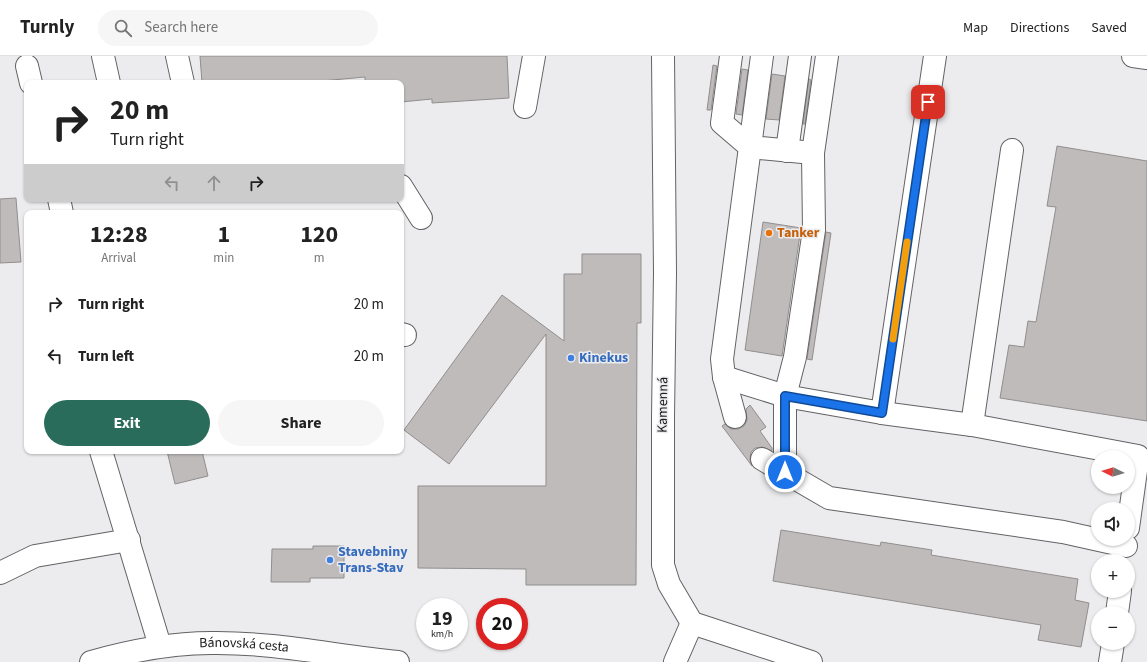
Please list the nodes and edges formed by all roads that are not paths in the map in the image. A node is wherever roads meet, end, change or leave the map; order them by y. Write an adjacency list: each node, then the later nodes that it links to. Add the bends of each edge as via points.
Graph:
1 (103, 56): 12 (street)
2 (177, 56): 13 (street)
3 (534, 56): 14 (street)
4 (663, 56): 33 (street, Kamenná, via 663,565 669,584)
5 (731, 56): 15 (street, via 722,123)
6 (762, 56): 15 (street)
7 (800, 56): 16 (street)
8 (827, 56): 18 (street)
9 (935, 56): 23 (street)
10 (1133, 56): 11 (street)
11 (1147, 58)
12 (108, 80)
13 (182, 80)
14 (525, 107)
15 (750, 147): 16 (street); 21 (street, via 722,359)
16 (787, 150): 18 (street)
17 (1012, 150): 25 (street)
18 (813, 153): 22 (street, via 814,230 796,357)
19 (404, 191): 20 (street)
20 (421, 218)
21 (724, 377): 22 (street); 24 (street)
22 (785, 396): 23 (street); 28 (street)
23 (882, 413): 25 (street)
24 (735, 417)
25 (972, 425): 29 (street, via 1138,456)
26 (102, 454): 31 (street)
27 (762, 459): 28 (street)
28 (785, 472): 30 (street, via 829,498)
29 (1132, 502)
30 (1091, 537)
31 (129, 540): 32 (street, via 34,556); 34 (street)
32 (0, 573)
33 (692, 623): 38 (street); 39 (street)
34 (160, 646): 36 (street, Bánovská cesta); 37 (street, Bánovská cesta, via 211,643 264,646)
35 (1112, 650): 40 (street)
36 (91, 662)
37 (398, 662)
38 (675, 662)
39 (810, 662)
40 (1110, 662)

